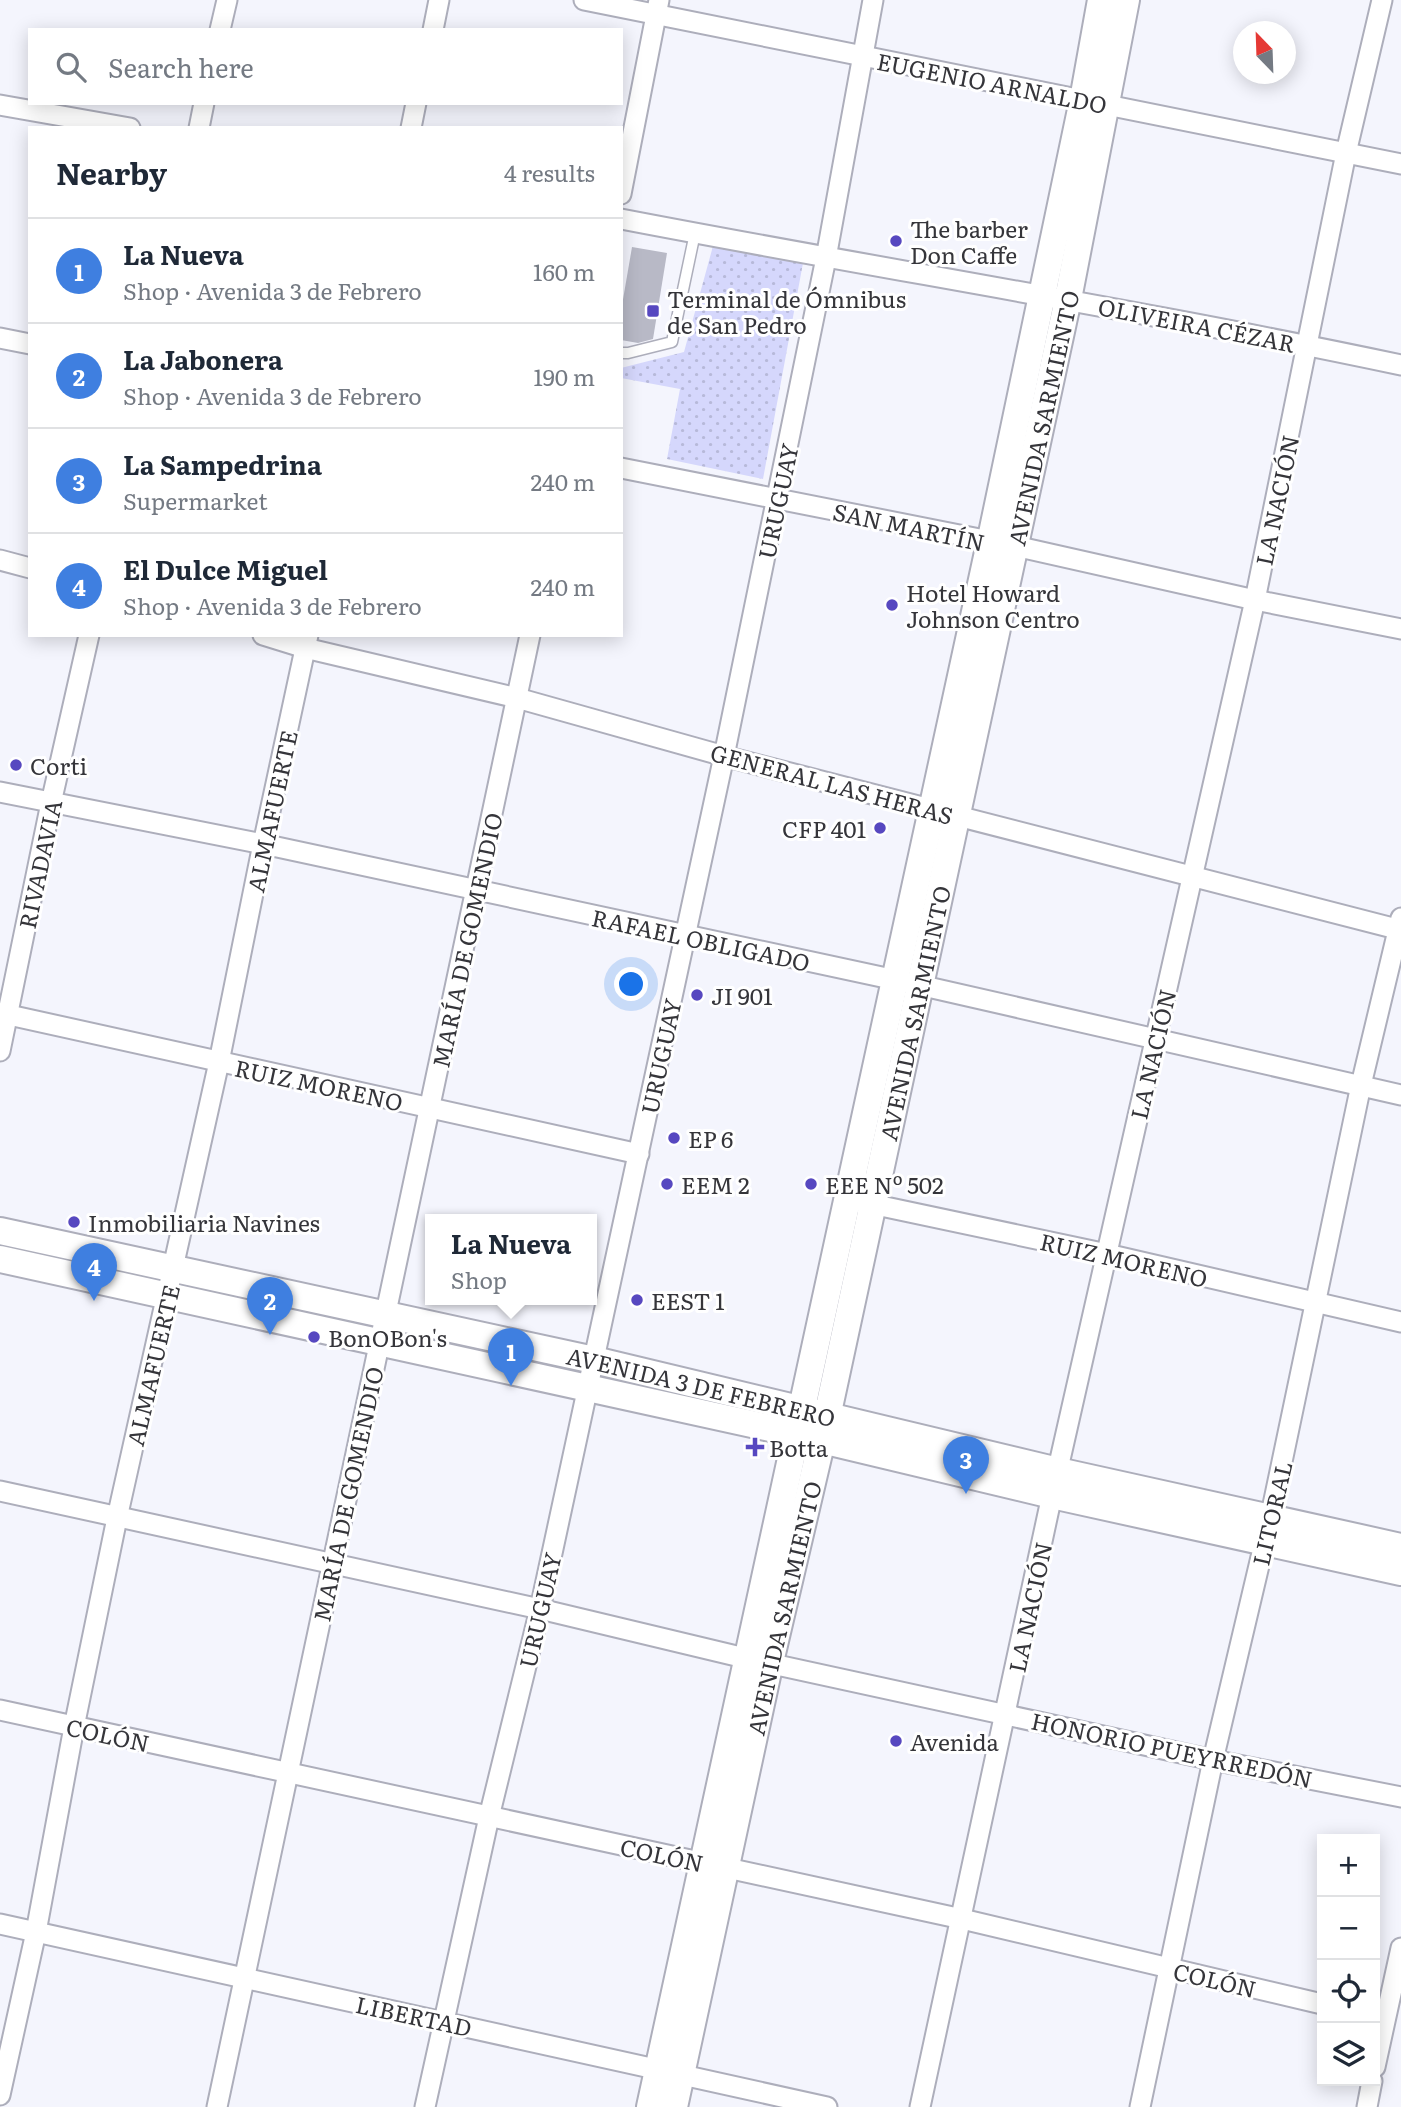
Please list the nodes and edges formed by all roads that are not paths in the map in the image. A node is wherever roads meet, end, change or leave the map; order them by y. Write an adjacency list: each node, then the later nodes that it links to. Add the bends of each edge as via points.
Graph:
1 (227, 0): 9 (street)
2 (439, 0): 10 (street)
3 (584, 0): 8 (street, EUGENIO ARNALDO)
4 (873, 0): 11 (street, URUGUAY)
5 (1101, 0): 12 (main road, AVENIDA SARMIENTO)
6 (1126, 0): 12 (main road, AVENIDA SARMIENTO)
7 (1382, 0): 19 (street, LA NACIÓN)
8 (657, 7): 11 (street, EUGENIO ARNALDO); 21 (street)
9 (220, 28)
10 (433, 28)
11 (862, 56): 12 (street, EUGENIO ARNALDO); 24 (street, URUGUAY)
12 (1095, 102): 19 (street, EUGENIO ARNALDO); 25 (main road, AVENIDA SARMIENTO); 26 (main road, AVENIDA SARMIENTO)
13 (0, 105): 16 (street)
14 (204, 105): 17 (street)
15 (416, 105): 18 (street)
16 (119, 126)
17 (199, 126)
18 (411, 126)
19 (1346, 153): 20 (street, EUGENIO ARNALDO); 29 (street, LA NACIÓN)
20 (1401, 164)
21 (623, 184)
22 (623, 219): 23 (street, OLIVEIRA CÉZAR)
23 (695, 233): 24 (street, OLIVEIRA CÉZAR); 30 (lane, via 672,342)
24 (826, 258): 25 (street, OLIVEIRA CÉZAR); 33 (street, URUGUAY)
25 (1041, 294): 26 (street, OLIVEIRA CÉZAR); 34 (main road, AVENIDA SARMIENTO)
26 (1068, 299): 29 (street, OLIVEIRA CÉZAR); 34 (main road, AVENIDA SARMIENTO)
27 (0, 338): 28 (street)
28 (28, 344)
29 (1308, 345): 31 (street, OLIVEIRA CÉZAR); 37 (street, LA NACIÓN)
30 (623, 353)
31 (1401, 365)
32 (623, 468): 33 (street, SAN MARTÍN)
33 (778, 498): 34 (street, SAN MARTÍN); 44 (street, URUGUAY)
34 (1002, 545): 37 (street, SAN MARTÍN); 47 (main road, AVENIDA SARMIENTO)
35 (0, 560): 36 (street)
36 (28, 567)
37 (1255, 600): 38 (street, SAN MARTÍN); 49 (street, LA NACIÓN)
38 (1401, 629)
39 (89, 637): 46 (street, RIVADAVIA)
40 (278, 637): 42 (street, GENERAL LAS HERAS)
41 (530, 637): 43 (street, MARÍA DE GOMENDIO)
42 (307, 641): 43 (street, GENERAL LAS HERAS); 48 (street, ALMAFUERTE)
43 (517, 698): 44 (street, GENERAL LAS HERAS); 50 (street, MARÍA DE GOMENDIO)
44 (724, 756): 47 (street, GENERAL LAS HERAS); 52 (street, URUGUAY)
45 (0, 792): 46 (street, RAFAEL OBLIGADO)
46 (51, 803): 48 (street, RAFAEL OBLIGADO); 54 (street, RIVADAVIA)
47 (944, 812): 49 (street, GENERAL LAS HERAS); 53 (main road, AVENIDA SARMIENTO)
48 (263, 844): 50 (street, RAFAEL OBLIGADO); 57 (street, ALMAFUERTE)
49 (1193, 878): 51 (street, GENERAL LAS HERAS); 55 (street, LA NACIÓN)
50 (476, 890): 52 (street, RAFAEL OBLIGADO); 60 (street, MARÍA DE GOMENDIO)
51 (1400, 926): 58 (street, LITORAL)
52 (686, 935): 53 (street, RAFAEL OBLIGADO); 61 (street, URUGUAY)
53 (907, 983): 55 (street, RAFAEL OBLIGADO); 62 (main road, AVENIDA SARMIENTO)
54 (4, 1014): 56 (street, RIVADAVIA); 57 (street, RUIZ MORENO)
55 (1155, 1040): 58 (street, RAFAEL OBLIGADO); 64 (street, LA NACIÓN)
56 (0, 1051)
57 (219, 1062): 60 (street, RUIZ MORENO); 66 (street, ALMAFUERTE)
58 (1361, 1085): 59 (street, RAFAEL OBLIGADO); 68 (street, LITORAL)
59 (1401, 1094)
60 (430, 1108): 61 (street, RUIZ MORENO); 69 (street, MARÍA DE GOMENDIO)
61 (639, 1154): 72 (street, URUGUAY)
62 (859, 1201): 64 (street, RUIZ MORENO); 74 (main road, AVENIDA SARMIENTO)
63 (0, 1231): 66 (main road, AVENIDA 3 DE FEBRERO)
64 (1107, 1254): 68 (street, RUIZ MORENO); 75 (street, LA NACIÓN)
65 (0, 1259): 67 (main road, AVENIDA 3 DE FEBRERO)
66 (174, 1269): 67 (street, ALMAFUERTE); 69 (main road, AVENIDA 3 DE FEBRERO)
67 (166, 1297): 71 (main road, AVENIDA 3 DE FEBRERO); 77 (street, ALMAFUERTE)
68 (1315, 1302): 70 (street, RUIZ MORENO); 78 (street, LITORAL)
69 (386, 1315): 71 (street, MARÍA DE GOMENDIO); 72 (main road, AVENIDA 3 DE FEBRERO)
70 (1401, 1322)
71 (380, 1342): 73 (main road, AVENIDA 3 DE FEBRERO); 80 (street, MARÍA DE GOMENDIO)
72 (594, 1360): 73 (street, URUGUAY); 74 (main road, AVENIDA 3 DE FEBRERO)
73 (588, 1387): 74 (main road, AVENIDA 3 DE FEBRERO); 82 (street, URUGUAY)
74 (812, 1425): 75 (main road, AVENIDA 3 DE FEBRERO); 83 (main road, AVENIDA SARMIENTO)
75 (1055, 1483): 78 (main road, AVENIDA 3 DE FEBRERO); 85 (street, LA NACIÓN)
76 (0, 1491): 77 (street, HONORIO PUEYRREDÓN)
77 (117, 1518): 80 (street, HONORIO PUEYRREDÓN); 86 (street, ALMAFUERTE)
78 (1267, 1531): 79 (main road, AVENIDA 3 DE FEBRERO); 81 (main road, AVENIDA 3 DE FEBRERO); 87 (street, LITORAL)
79 (1401, 1547)
80 (332, 1563): 82 (street, HONORIO PUEYRREDÓN); 88 (street, MARÍA DE GOMENDIO)
81 (1401, 1572)
82 (540, 1609): 83 (street, HONORIO PUEYRREDÓN); 90 (street, URUGUAY)
83 (760, 1661): 85 (street, HONORIO PUEYRREDÓN); 91 (main road, AVENIDA SARMIENTO)
84 (0, 1710): 86 (street, COLÓN)
85 (1006, 1714): 87 (street, HONORIO PUEYRREDÓN); 92 (street, LA NACIÓN)
86 (75, 1727): 88 (street, COLÓN); 94 (street, ALMAFUERTE)
87 (1213, 1759): 89 (street, HONORIO PUEYRREDÓN); 96 (street, LITORAL)
88 (287, 1772): 90 (street, COLÓN); 97 (street, MARÍA DE GOMENDIO)
89 (1401, 1797)
90 (489, 1817): 91 (street, COLÓN); 100 (street, URUGUAY)
91 (715, 1865): 92 (street, COLÓN); 102 (main road, AVENIDA SARMIENTO)
92 (962, 1919): 96 (street, COLÓN); 110 (street, LA NACIÓN)
93 (0, 1924): 94 (street, LIBERTAD)
94 (36, 1932): 97 (street, LIBERTAD); 104 (street, ALMAFUERTE)
95 (1401, 1948): 99 (street)
96 (1170, 1968): 98 (street, COLÓN); 111 (street, LITORAL)
97 (243, 1978): 100 (street, LIBERTAD); 105 (street, MARÍA DE GOMENDIO)
98 (1317, 2003)
99 (1387, 2019): 101 (street)
100 (444, 2021): 102 (street, LIBERTAD); 106 (street, URUGUAY)
101 (1380, 2047)
102 (670, 2072): 107 (main road, AVENIDA SARMIENTO); 108 (main road, AVENIDA SARMIENTO); 109 (street, LIBERTAD)
103 (1371, 2086): 112 (street)
104 (0, 2095)
105 (217, 2107)
106 (425, 2107)
107 (650, 2107)
108 (674, 2107)
109 (827, 2107)
110 (920, 2107)
111 (1140, 2107)
112 (1367, 2107)

